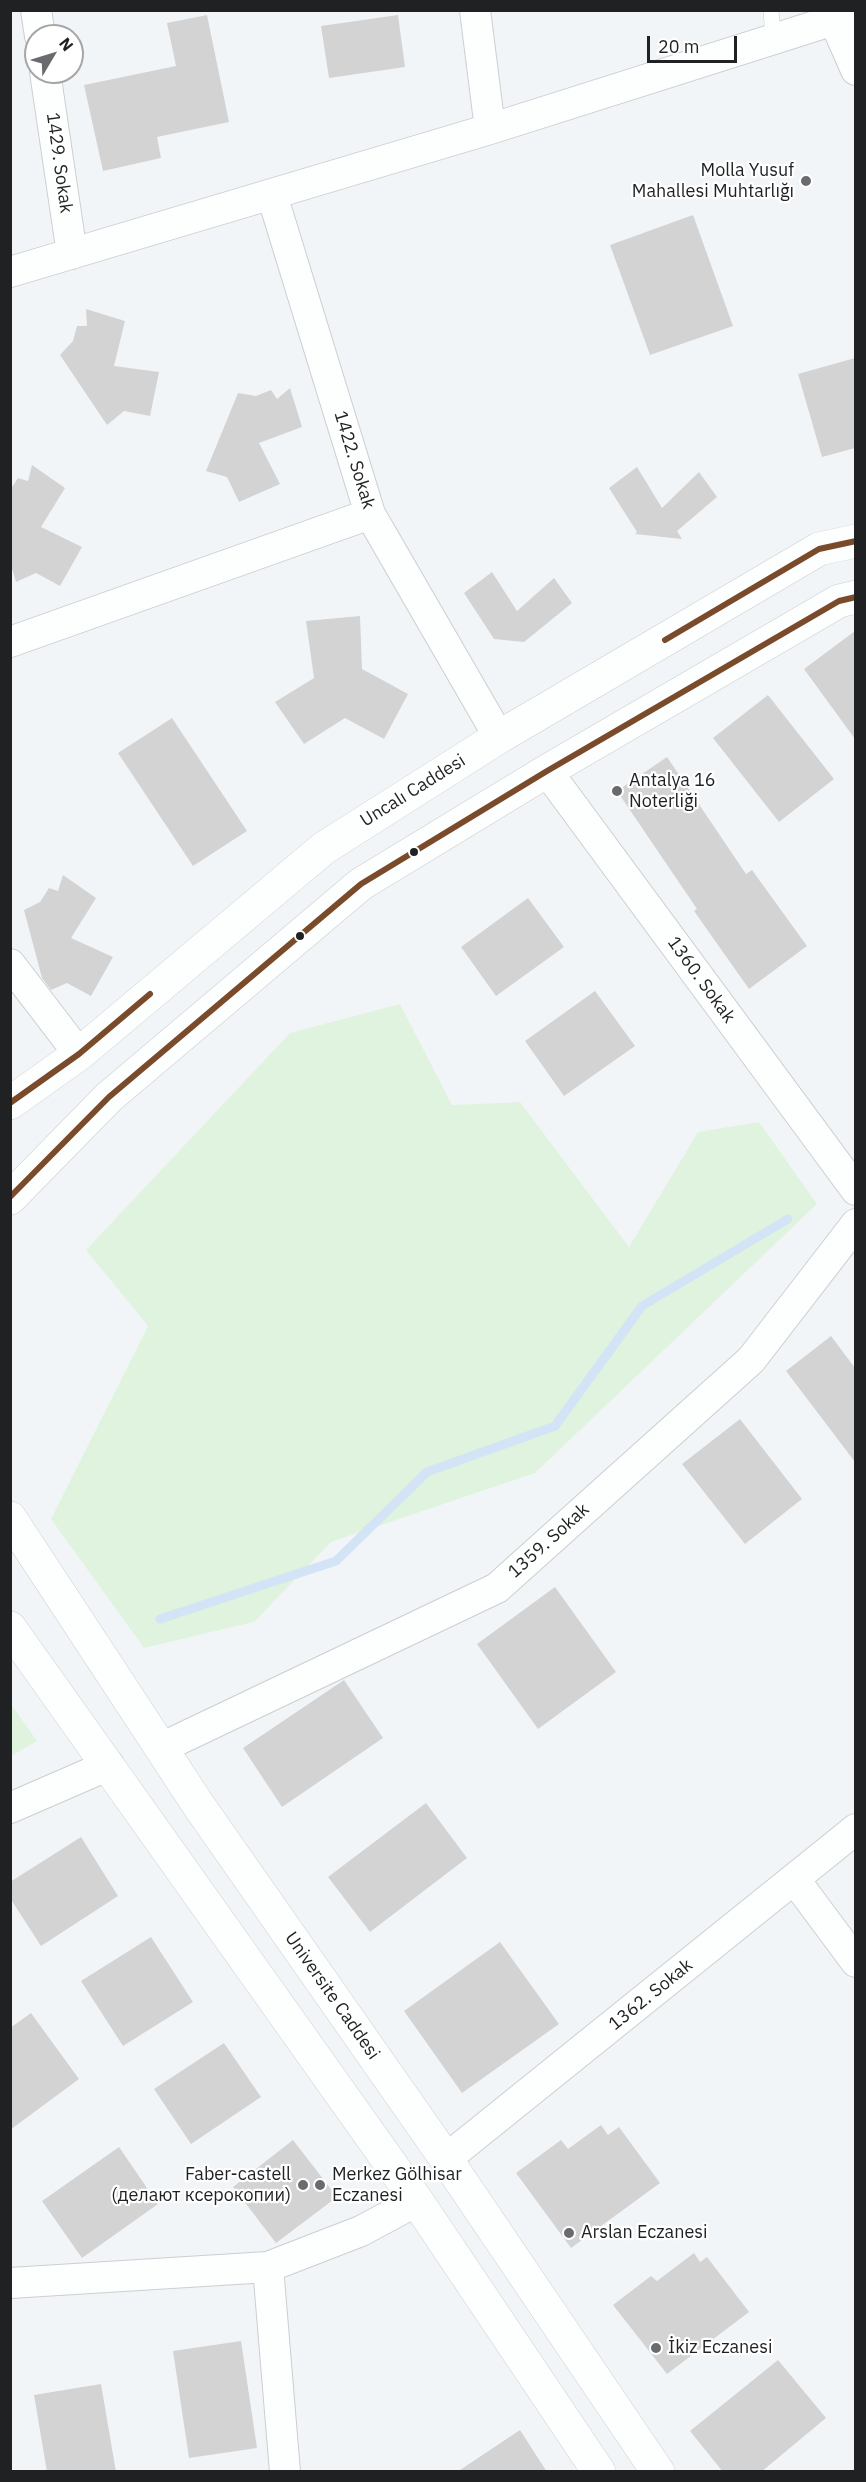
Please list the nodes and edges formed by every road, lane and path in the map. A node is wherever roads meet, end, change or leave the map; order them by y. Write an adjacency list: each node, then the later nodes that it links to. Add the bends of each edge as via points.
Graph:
1 (474, 10): 6 (street)
2 (841, 15): 3 (street); 4 (street)
3 (772, 25): 6 (street)
4 (855, 70)
5 (47, 84): 8 (street, 1429. Sokak)
6 (490, 129): 7 (street)
7 (272, 195): 8 (street); 10 (street, 1422. Sokak)
8 (72, 254): 9 (street)
9 (10, 272)
10 (370, 514): 13 (street); 14 (street, 1422. Sokak)
11 (855, 542): 14 (street, Uncalı Caddesi, via 819,549)
12 (855, 597): 15 (street, via 839,601)
13 (10, 642)
14 (499, 737): 17 (street, Uncalı Caddesi, via 324,848)
15 (547, 771): 19 (street, 1360. Sokak); 20 (street, via 361,884 109,1097)
16 (10, 964): 17 (street)
17 (79, 1054): 18 (street, Uncalı Caddesi)
18 (10, 1103)
19 (855, 1190)
20 (10, 1198)
21 (855, 1224): 24 (street, 1359. Sokak, via 751,1360 497,1588)
22 (10, 1518): 24 (street, Universite Caddesi)
23 (10, 1628): 25 (street)
24 (161, 1748): 30 (street, Universite Caddesi)
25 (109, 1765): 26 (street); 31 (street)
26 (10, 1808)
27 (855, 1829): 28 (street, 1362. Sokak)
28 (795, 1880): 29 (street); 30 (street, 1362. Sokak)
29 (855, 1962)
30 (446, 2159): 36 (street, Universite Caddesi)
31 (417, 2201): 32 (street, via 361,2231); 35 (street)
32 (268, 2266): 33 (street); 34 (street)
33 (10, 2283)
34 (285, 2472)
35 (599, 2472)
36 (658, 2472)

